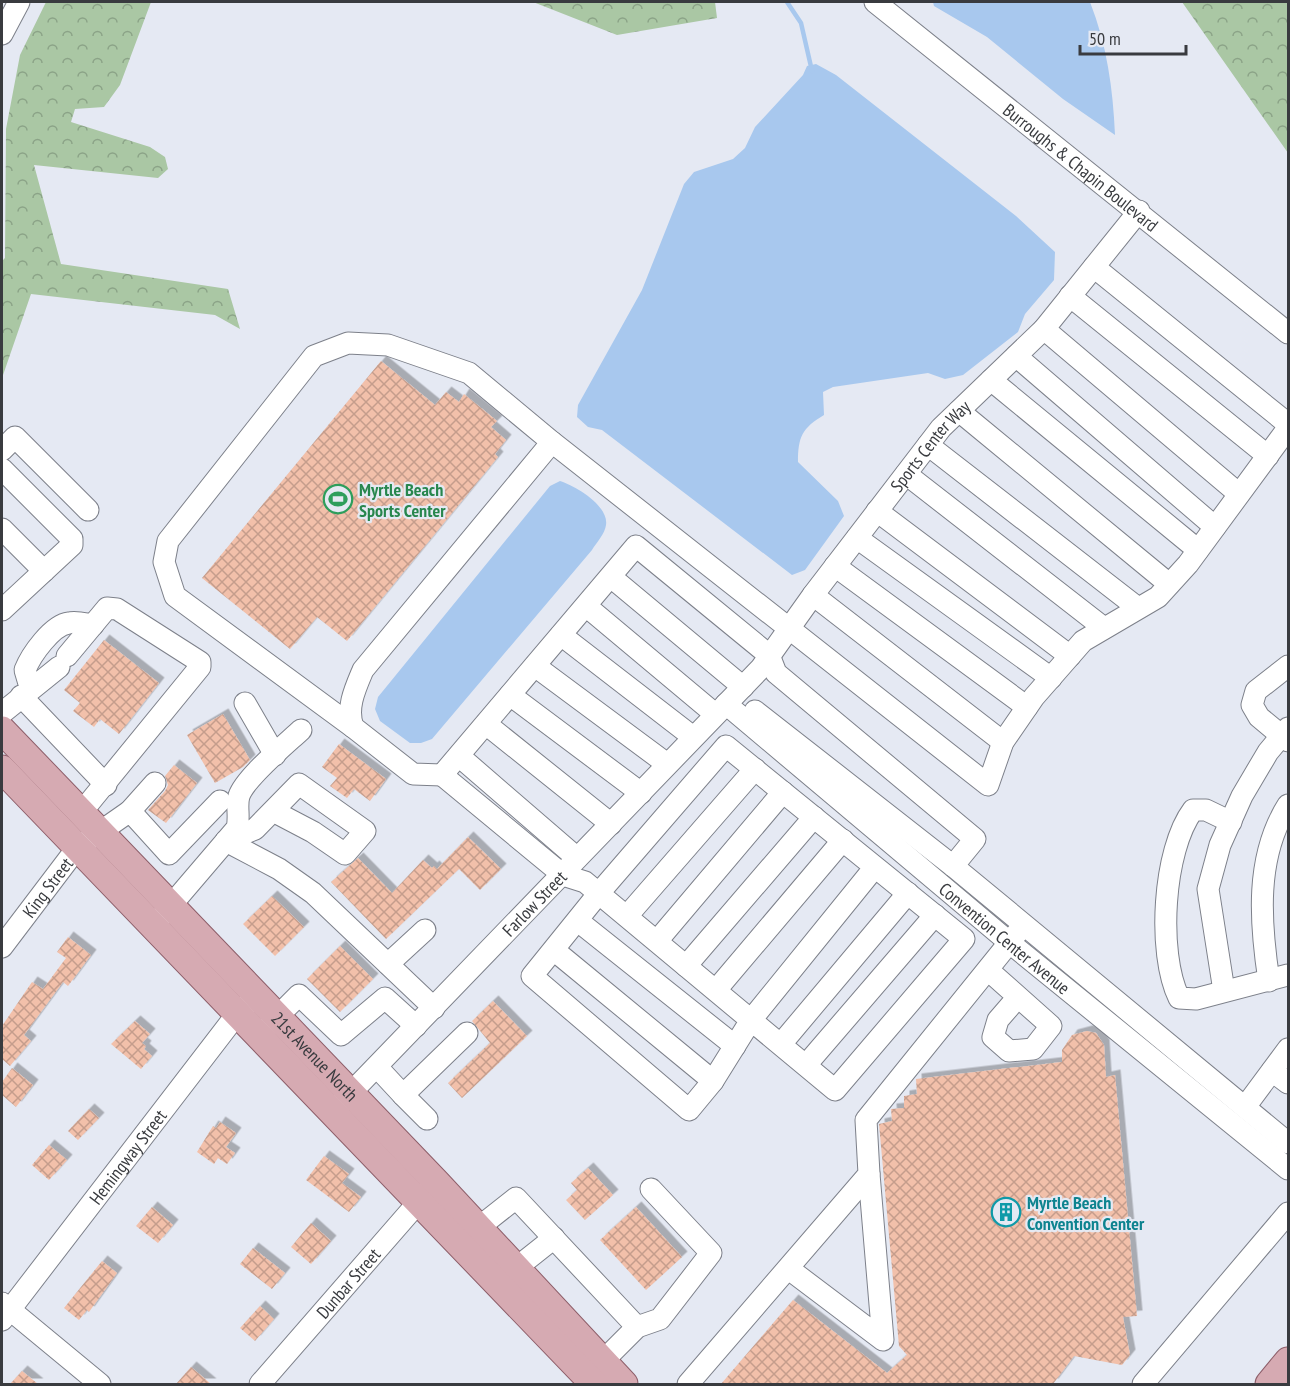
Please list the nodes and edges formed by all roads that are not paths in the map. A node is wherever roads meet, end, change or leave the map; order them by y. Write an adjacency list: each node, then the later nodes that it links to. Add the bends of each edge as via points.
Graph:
1 (19, 2): 3 (street)
2 (874, 2): 4 (street, Burroughs & Chapin Boulevard)
3 (2, 34)
4 (1139, 211): 5 (street, Sports Center Way); 8 (street, Burroughs & Chapin Boulevard)
5 (1094, 267): 6 (street, Sports Center Way); 12 (street)
6 (1070, 296): 7 (street, Sports Center Way); 16 (street)
7 (1044, 329): 9 (street, Sports Center Way); 19 (street)
8 (1288, 333)
9 (1016, 356): 10 (street, Sports Center Way); 22 (street)
10 (991, 380): 11 (street, Sports Center Way); 25 (street)
11 (959, 411): 14 (street, Sports Center Way); 29 (street)
12 (1288, 426): 16 (street)
13 (552, 442): 36 (street); 50 (street, via 363,670 349,716); 50 (street, via 469,373 388,345 348,343 314,356 168,542 164,562 175,596)
14 (928, 446): 18 (street, Sports Center Way); 32 (street)
15 (2, 450): 20 (street, via 15,437)
16 (1268, 456): 19 (street)
17 (2, 469): 27 (street, via 72,539 72,545)
18 (906, 474): 21 (street, Sports Center Way); 35 (street)
19 (1239, 494): 22 (street)
20 (87, 510)
21 (877, 511): 24 (street, Sports Center Way); 39 (street)
22 (1215, 527): 25 (street)
23 (2, 529): 27 (street)
24 (857, 538): 26 (street, Sports Center Way); 42 (street)
25 (1198, 549): 29 (street)
26 (835, 566): 30 (street, Sports Center Way); 47 (street)
27 (44, 571): 33 (street)
28 (610, 577): 31 (street); 38 (street, via 636,546); 45 (street)
29 (1169, 584): 32 (street, via 1158,597)
30 (813, 596): 36 (street, Sports Center Way); 55 (street)
31 (586, 606): 37 (street); 45 (street)
32 (1138, 608): 35 (street)
33 (2, 610)
34 (93, 625): 43 (street); 43 (street, via 70,622 60,626 32,654 25,670); 63 (street, King Street, via 106,608 124,610 200,662 200,667)
35 (1104, 628): 39 (street, via 1083,641)
36 (788, 629): 38 (street, Sports Center Way); 55 (street, via 988,785)
37 (561, 635): 40 (street); 54 (street)
38 (769, 656): 45 (street, Sports Center Way); 77 (street, via 776,674 975,839)
39 (1070, 656): 42 (street)
40 (535, 666): 44 (street); 58 (street)
41 (1288, 666): 53 (street, via 1256,691 1252,705 1259,717)
42 (1051, 678): 47 (street)
43 (26, 692): 48 (street); 63 (street)
44 (510, 695): 49 (street); 65 (street)
45 (730, 700): 54 (street, Farlow Street); 77 (street, Convention Center Avenue); 89 (street, Convention Center Avenue)
46 (245, 703): 56 (street)
47 (1027, 707): 55 (street)
48 (2, 713)
49 (486, 723): 57 (street); 72 (street)
50 (353, 727): 61 (street, via 413,774)
51 (2, 730): 73 (main road, 21st Avenue North)
52 (301, 730): 56 (street)
53 (1286, 734): 71 (street, via 1268,752)
54 (693, 738): 58 (street, Farlow Street)
55 (1003, 742)
56 (275, 754): 75 (street, via 239,795 240,818)
57 (459, 756): 61 (street); 76 (street)
58 (667, 764): 65 (street, Farlow Street)
59 (2, 769): 73 (main road, 21st Avenue North)
60 (755, 769): 64 (street); 80 (street, via 726,746); 84 (street)
61 (442, 775): 79 (street)
62 (155, 783): 69 (street)
63 (106, 785): 73 (street, King Street)
64 (783, 792): 70 (street); 88 (street)
65 (641, 794): 72 (street, Farlow Street)
66 (220, 801): 69 (street, via 169,854)
67 (1288, 805): 95 (street, via 1278,821 1268,859 1261,928)
68 (273, 810): 75 (street, via 255,829)
69 (130, 812): 73 (street)
70 (814, 817): 74 (street); 93 (street)
71 (1231, 822): 97 (street, via 1208,889); 97 (street, via 1206,810 1193,810 1183,823 1174,854 1166,930 1172,984 1179,998 1196,999)
72 (611, 824): 76 (street, Farlow Street)
73 (85, 831): 83 (main road, 21st Avenue North); 90 (street, King Street)
74 (843, 840): 78 (street); 96 (street)
75 (226, 841): 83 (street); 92 (street, via 313,892)
76 (577, 858): 79 (street, Farlow Street)
77 (952, 866): 86 (street, Convention Center Avenue)
78 (875, 867): 81 (street); 101 (street)
79 (563, 875): 80 (street, via 585,882); 100 (street, Farlow Street)
80 (599, 893): 84 (street); 85 (street)
81 (908, 893): 82 (street); 105 (street)
82 (935, 915): 108 (street); 108 (street, via 964,939 843,1081 835,1090)
83 (161, 916): 99 (main road, 21st Avenue North)
84 (627, 916): 88 (street)
85 (578, 921): 91 (street); 106 (street)
86 (1023, 925): 89 (street); 114 (street, Convention Center Avenue)
87 (424, 930): 92 (street)
88 (657, 941): 93 (street)
89 (1010, 943): 94 (street); 117 (street, Convention Center Avenue)
90 (2, 947)
91 (555, 951): 111 (street); 111 (street, via 532,976 689,1110)
92 (388, 964): 100 (street)
93 (686, 966): 96 (street)
94 (988, 970): 98 (street); 118 (street, via 866,1120)
95 (1279, 978): 97 (street)
96 (716, 990): 101 (street)
97 (1224, 991)
98 (1017, 998)
99 (247, 1005): 103 (main road, 21st Avenue North); 126 (street, Hemingway Street)
100 (434, 1008): 102 (street, Farlow Street)
101 (751, 1020): 105 (street); 106 (street)
102 (416, 1026): 103 (street, via 386,998 340,1035 299,995); 109 (street, Farlow Street)
103 (267, 1027): 113 (main road, 21st Avenue North)
104 (467, 1033): 112 (street)
105 (781, 1044): 108 (street)
106 (735, 1046): 111 (street)
107 (1288, 1049): 110 (street)
108 (806, 1065)
109 (376, 1067): 112 (street); 113 (street, Farlow Street)
110 (1280, 1077): 114 (street)
111 (713, 1081)
112 (403, 1095): 115 (street)
113 (341, 1103): 120 (main road, 21st Avenue North)
114 (1245, 1107): 116 (street, Convention Center Avenue)
115 (428, 1119)
116 (1288, 1143)
117 (1288, 1169)
118 (869, 1174): 125 (street); 125 (street, via 883,1340)
119 (651, 1189): 127 (street, via 711,1253 660,1319)
120 (427, 1192): 122 (main road, 21st Avenue North); 129 (main road, 21st Avenue North); 131 (street, Dunbar Street)
121 (1288, 1213): 134 (street)
122 (478, 1228): 123 (street, via 516,1198); 124 (main road, 21st Avenue North)
123 (554, 1238): 124 (street); 127 (street)
124 (515, 1269): 129 (main road, 21st Avenue North)
125 (789, 1269): 133 (street)
126 (4, 1311): 130 (street)
127 (638, 1327): 129 (street)
128 (1288, 1361): 135 (main road)
129 (598, 1374): 132 (main road, 21st Avenue North)
130 (100, 1384)
131 (260, 1384)
132 (624, 1384)
133 (688, 1384)
134 (1143, 1384)
135 (1269, 1384)

